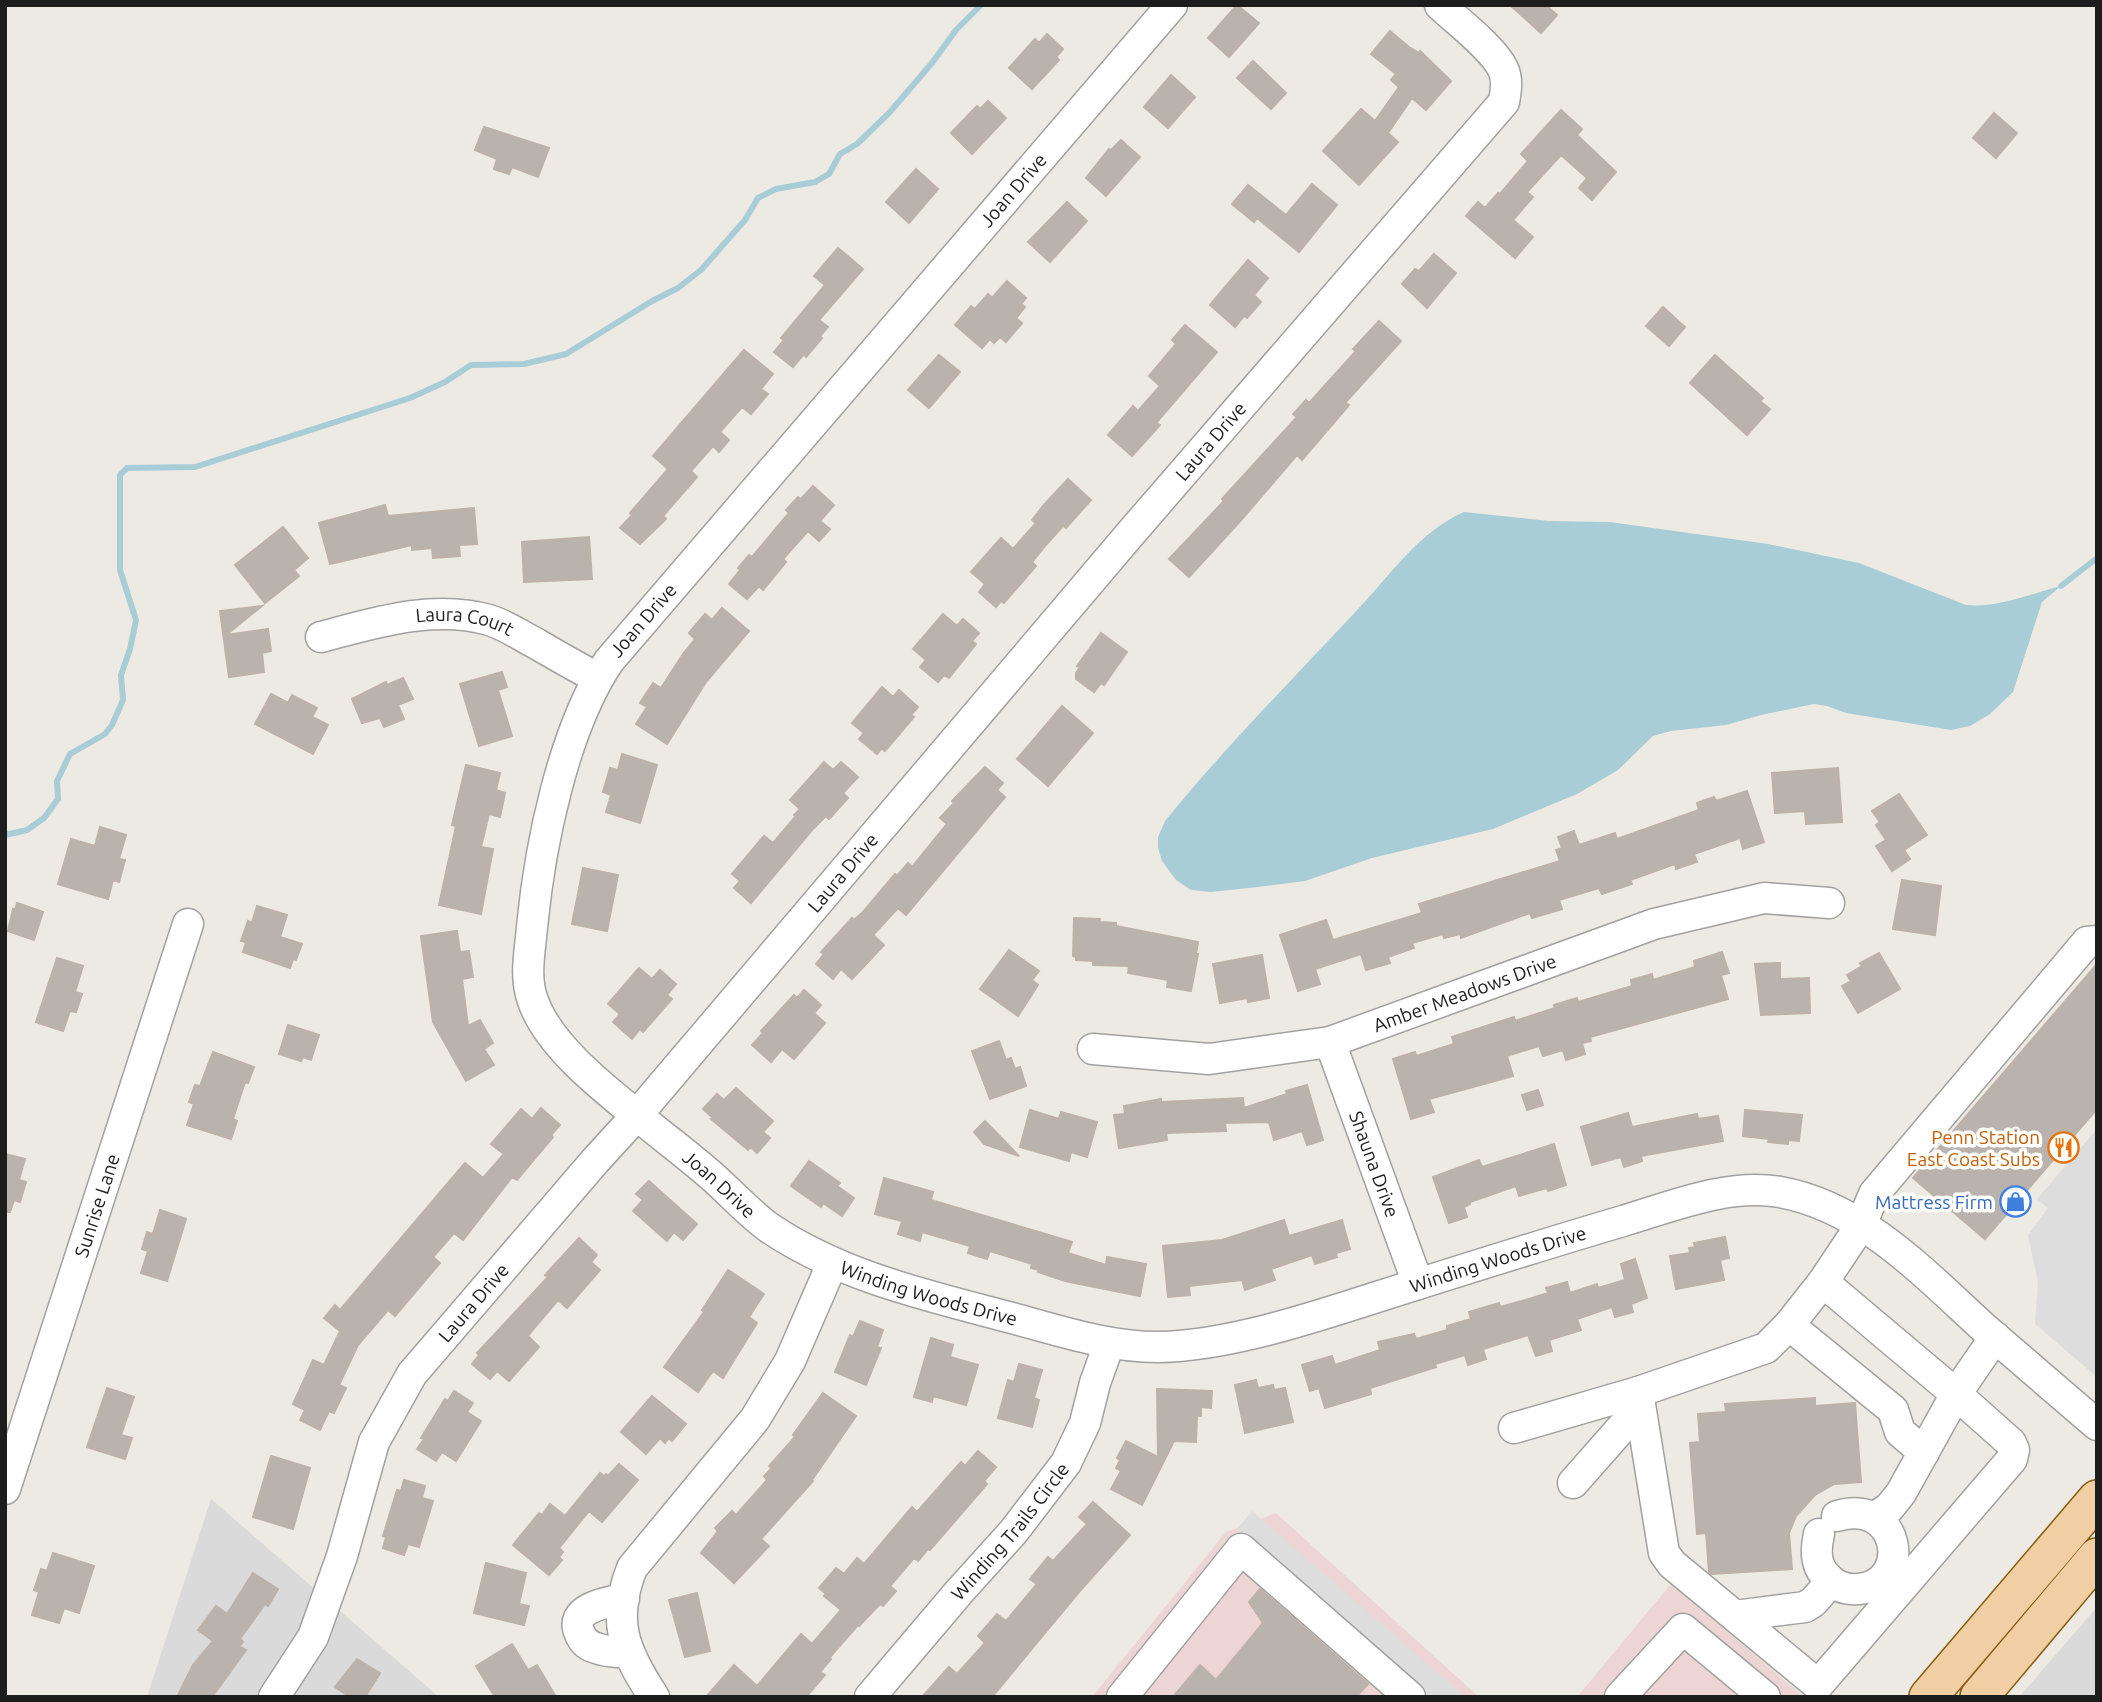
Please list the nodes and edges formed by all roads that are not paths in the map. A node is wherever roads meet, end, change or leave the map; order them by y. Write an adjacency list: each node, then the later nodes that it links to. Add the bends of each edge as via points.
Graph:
1 (1172, 5): 4 (street, Joan Drive)
2 (1440, 5): 10 (street, Laura Drive, via 1503,68 1504,102)
3 (321, 637): 4 (street, Laura Court, via 382,621 460,615 509,629)
4 (597, 678): 10 (street, Joan Drive, via 552,802 534,905 527,981 536,1009 562,1049)
5 (1829, 903): 8 (street, Amber Meadows Drive, via 1764,898 1654,924)
6 (188, 925): 24 (street, Sunrise Lane)
7 (2097, 941): 11 (street, via 2087,942 1874,1194)
8 (1330, 1042): 9 (street, Amber Meadows Drive, via 1209,1059); 14 (street, Shauna Drive)
9 (1093, 1049)
10 (637, 1115): 12 (street, Joan Drive, via 769,1227); 35 (street, Laura Drive, via 412,1374 374,1442 313,1637)
11 (1861, 1226): 13 (street); 14 (street, Winding Woods Drive, via 1808,1199 1754,1189 1709,1196); 16 (street, Winding Woods Drive)
12 (832, 1264): 17 (street, Winding Woods Drive, via 944,1300); 30 (street, via 770,1396 632,1568)
13 (1823, 1282): 15 (street); 18 (street)
14 (1418, 1284): 17 (street, Winding Woods Drive, via 1321,1315 1215,1341 1160,1347)
15 (1789, 1325): 19 (street, via 1766,1348); 22 (street, via 1893,1410 1900,1432)
16 (1996, 1337): 18 (street); 20 (street, Winding Woods Drive)
17 (1109, 1343): 37 (street, Winding Trails Circle, via 1085,1423 1066,1463 1014,1531)
18 (1956, 1394): 22 (street); 28 (street, via 2011,1443 2012,1459)
19 (1639, 1399): 21 (street); 23 (street); 31 (street, via 1664,1553)
20 (2097, 1425)
21 (1514, 1428)
22 (1924, 1452): 26 (street, via 1901,1493)
23 (1573, 1483)
24 (5, 1489)
25 (2097, 1499): 41 (main road)
26 (1874, 1517): 28 (street, via 1891,1536); 29 (street, via 1850,1512 1828,1525 1816,1547 1822,1572)
27 (2097, 1557): 42 (main road)
28 (1895, 1579): 29 (street, via 1868,1588 1843,1588); 33 (street)
29 (1831, 1581): 31 (street, via 1804,1607)
30 (624, 1599): 32 (street, via 621,1631); 32 (street, via 589,1609 580,1617 577,1629 584,1642 596,1648)
31 (1735, 1616): 33 (street)
32 (629, 1653): 36 (street)
33 (1813, 1691)
34 (1396, 1692): 38 (street, via 1241,1549)
35 (274, 1697)
36 (654, 1697)
37 (870, 1697)
38 (1122, 1697)
39 (1620, 1697): 40 (street, via 1683,1629)
40 (1765, 1697)
41 (1928, 1697)
42 (1979, 1697)

